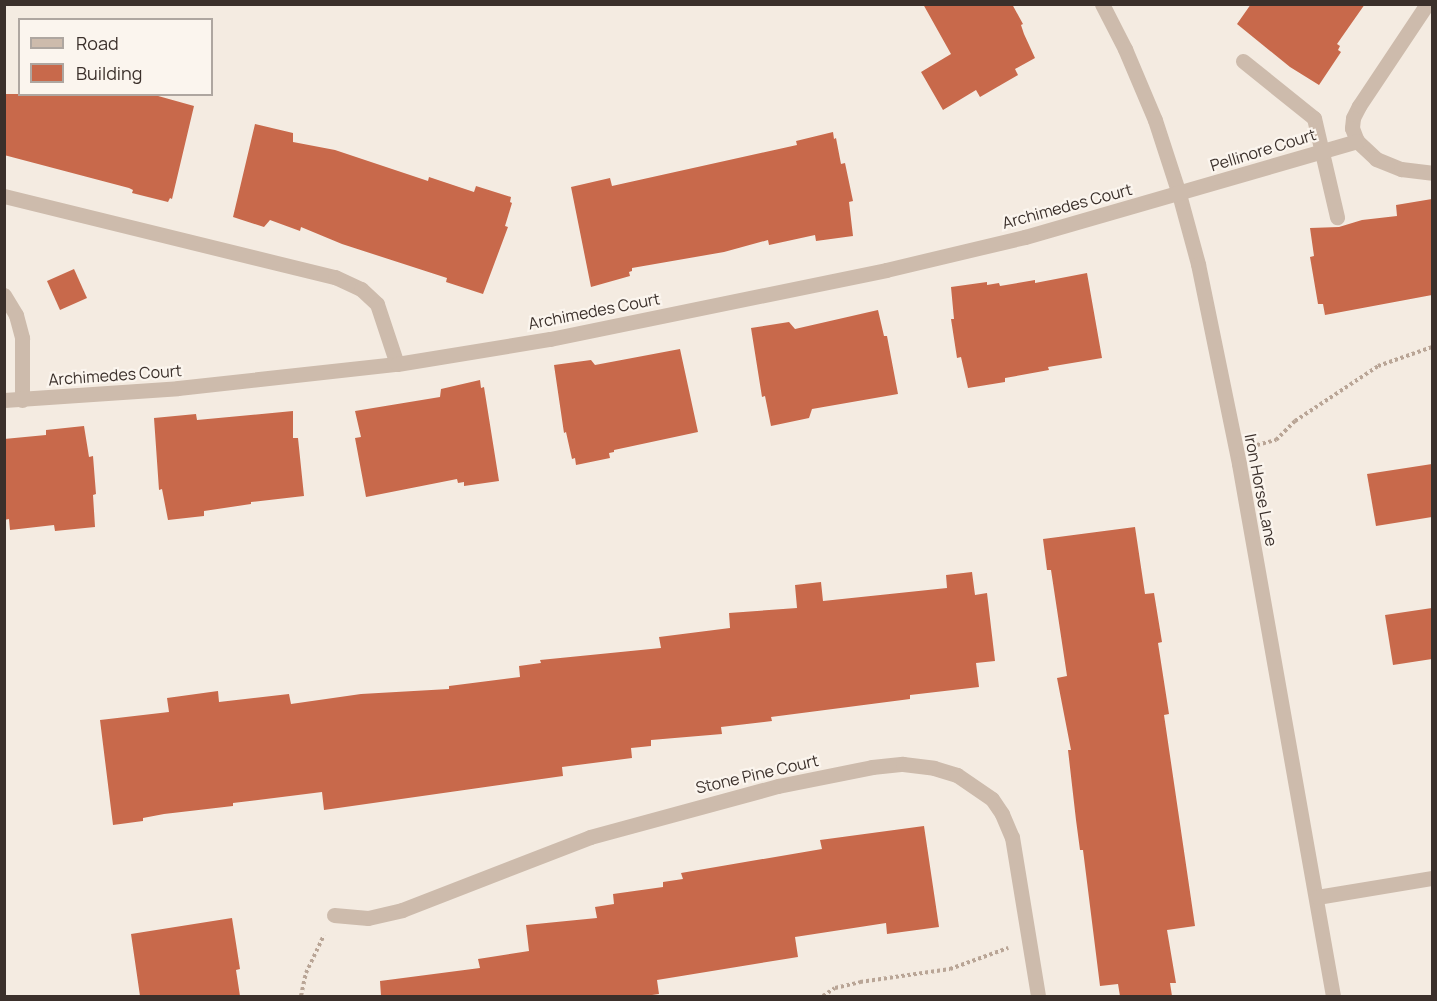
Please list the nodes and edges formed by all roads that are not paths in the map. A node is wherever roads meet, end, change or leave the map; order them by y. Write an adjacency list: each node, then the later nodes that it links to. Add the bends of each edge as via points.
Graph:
1 (1102, 4): 7 (street, Iron Horse Lane, via 1143,92)
2 (1427, 4): 4 (street, via 1353,118)
3 (1243, 61): 5 (street, via 1314,118)
4 (1357, 141): 5 (street, Pellinore Court); 6 (street, via 1376,159)
5 (1323, 151): 7 (street, Pellinore Court); 9 (street)
6 (1432, 173)
7 (1179, 194): 11 (street, Archimedes Court, via 886,270 550,339); 15 (street, Iron Horse Lane, via 1198,264 1236,450)
8 (4, 196): 11 (street, via 335,277 361,290 377,304)
9 (1337, 217)
10 (4, 295): 12 (street, via 16,315 22,338)
11 (397, 364): 12 (street, Archimedes Court, via 178,388)
12 (22, 399): 13 (street, Archimedes Court)
13 (4, 400)
14 (1432, 878): 15 (street)
15 (1317, 897): 18 (street, Iron Horse Lane)
16 (334, 915): 17 (street, Stone Pine Court, via 368,918 402,910 590,837 778,786 903,764 957,775 992,799 1011,837)
17 (1038, 996)
18 (1333, 996)

